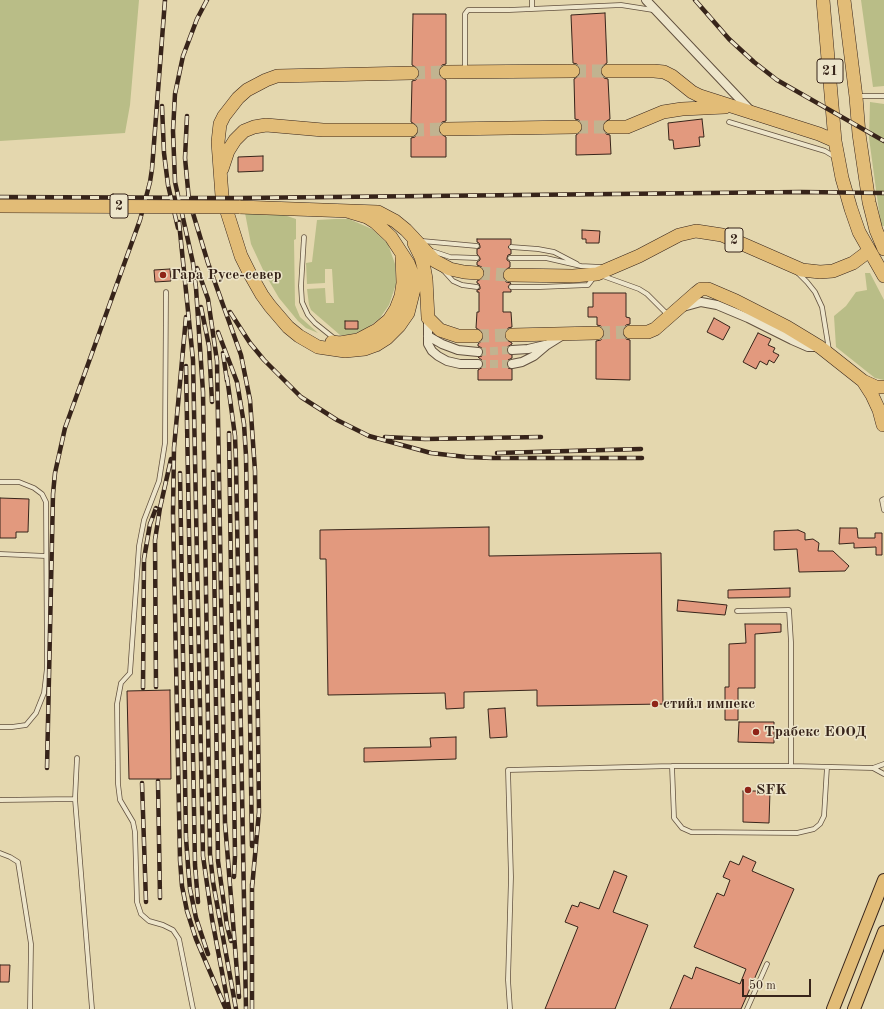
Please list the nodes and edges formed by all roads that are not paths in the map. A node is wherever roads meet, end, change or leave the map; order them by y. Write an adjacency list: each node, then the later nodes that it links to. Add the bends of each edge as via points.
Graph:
1 (532, 0): 5 (lane)
2 (646, 0): 6 (street)
3 (823, 0): 21 (highway, 21)
4 (844, 0): 13 (highway, 21)
5 (532, 9): 6 (lane, via 621,5); 10 (lane, via 468,10 465,14)
6 (655, 10): 15 (street)
7 (573, 71): 10 (highway)
8 (608, 71): 14 (highway, via 664,72 700,96)
9 (446, 72): 10 (highway)
10 (465, 72)
11 (412, 73): 23 (highway, 2, via 277,76 253,87 238,98 220,124)
12 (884, 96): 13 (lane)
13 (856, 97): 27 (highway, 21, via 869,202)
14 (735, 106): 15 (highway); 18 (highway, via 663,112 627,127)
15 (752, 112): 21 (highway)
16 (729, 122): 22 (lane, via 825,151)
17 (576, 127): 19 (highway)
18 (610, 127)
19 (446, 129)
20 (411, 130): 23 (highway, 2, via 323,130 266,125 254,127 244,131 228,151)
21 (835, 141): 22 (highway)
22 (838, 158): 33 (highway, via 851,210)
23 (220, 181): 47 (highway, 2, via 222,196 241,256 262,295)
24 (0, 206): 25 (highway, 2, bridge, via 239,207)
25 (347, 211): 26 (highway, 2, via 378,212); 34 (highway, 2, via 376,222)
26 (406, 230): 29 (highway, 2); 49 (highway, 2, via 417,248 424,268)
27 (880, 232): 32 (highway, 21)
28 (304, 237): 56 (lane, via 302,302 308,315)
29 (419, 243): 30 (lane); 35 (lane, via 450,257); 37 (highway, 2)
30 (477, 246)
31 (511, 247): 38 (lane, via 554,252)
32 (884, 249)
33 (869, 251): 39 (highway, 2, via 853,263 833,272 802,270); 43 (highway)
34 (402, 252): 47 (highway, 2, via 414,278 412,302 400,326 376,345 345,351 318,346 299,336); 56 (highway, 2, via 403,283 396,309 377,330 358,340)
35 (477, 258)
36 (510, 258): 38 (lane, via 546,258)
37 (435, 261): 41 (highway, 2, via 464,272); 45 (lane, via 453,281)
38 (581, 266): 40 (lane)
39 (791, 266): 40 (highway, 2, via 722,235 696,231 679,235); 59 (lane, via 807,282 822,307)
40 (614, 267): 42 (highway, 2)
41 (477, 273)
42 (597, 274): 44 (highway, 2); 48 (lane, via 647,294)
43 (884, 276)
44 (510, 281)
45 (477, 287)
46 (166, 292): 88 (lane, via 165,443 159,481 144,520 139,546 130,673 121,683 117,704 118,784 120,800 133,822 135,832 137,902 141,914 149,921 173,930 179,939)
47 (279, 317): 56 (highway, 2, via 308,335)
48 (670, 317): 50 (highway, via 648,332); 59 (highway, via 701,289 708,289 787,327)
49 (428, 318): 54 (street); 55 (highway, via 440,330 458,336)
50 (630, 332)
51 (597, 333): 52 (highway)
52 (565, 334): 53 (highway); 57 (street)
53 (512, 335)
54 (428, 336): 60 (street, via 458,350); 61 (street, via 432,351 438,356 460,364)
55 (476, 336)
56 (340, 342)
57 (547, 345): 58 (street); 62 (street, via 534,356)
58 (512, 350)
59 (825, 351): 63 (highway)
60 (478, 352)
61 (478, 364)
62 (512, 364)
63 (863, 381): 64 (highway); 65 (highway, via 872,394)
64 (884, 387)
65 (884, 423)
66 (0, 482): 70 (lane, via 19,482 42,494 46,502)
67 (884, 498): 68 (lane)
68 (884, 510)
69 (0, 554): 70 (lane)
70 (46, 556): 72 (lane, via 47,668 44,693 36,713 26,725)
71 (737, 611): 76 (lane, via 789,610)
72 (0, 726)
73 (77, 758): 80 (lane)
74 (884, 764): 78 (lane)
75 (672, 766): 76 (lane); 77 (lane, via 674,818 682,828 691,832 797,833 814,829 824,816); 89 (lane, via 508,770 511,877 508,980)
76 (791, 766): 77 (lane)
77 (827, 766): 78 (lane)
78 (873, 768): 79 (lane)
79 (884, 774)
80 (75, 799): 81 (lane); 87 (lane)
81 (0, 800)
82 (0, 853): 86 (lane, via 18,862 31,944)
83 (884, 880): 91 (main road)
84 (884, 932): 92 (main road)
85 (766, 964): 90 (lane)
86 (30, 1009)
87 (92, 1009)
88 (193, 1009)
89 (510, 1009)
90 (747, 1009)
91 (833, 1009)
92 (854, 1009)

